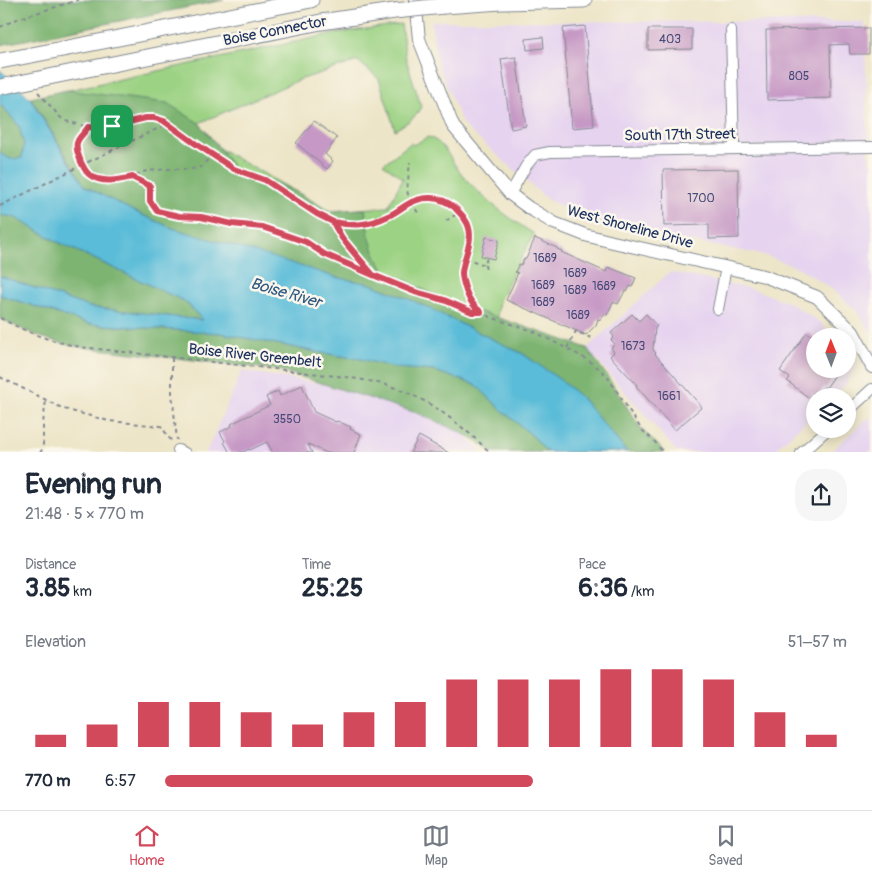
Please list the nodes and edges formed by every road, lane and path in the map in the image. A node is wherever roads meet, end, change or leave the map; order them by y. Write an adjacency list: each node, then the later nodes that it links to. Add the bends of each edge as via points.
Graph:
1 (78, 0): 5 (path)
2 (312, 0): 7 (highway, Boise Connector, bridge)
3 (415, 0): 17 (main road, West Shoreline Drive, via 419,39 453,126)
4 (584, 0): 8 (highway, Boise Connector, bridge, via 444,6 321,22)
5 (0, 27)
6 (731, 30): 13 (street)
7 (0, 62)
8 (0, 87)
9 (37, 91): 11 (path, via 60,118)
10 (168, 124): 11 (path, via 154,118 105,128); 14 (path); 19 (path, bridge)
11 (88, 127): 16 (path, via 76,144 77,153 89,175 116,181)
12 (872, 147): 13 (street, South 17th Street)
13 (734, 149): 17 (street, South 17th Street, via 535,155)
14 (212, 155): 16 (path, via 202,167 146,171); 23 (path, via 234,169 265,180)
15 (410, 162): 18 (path, via 407,190)
16 (132, 177): 29 (path, via 150,186 150,201 157,211 262,227 306,242 324,254)
17 (510, 194): 27 (main road, West Shoreline Drive, via 554,223 585,235)
18 (411, 202): 20 (path, via 439,199); 21 (path); 23 (path, via 389,216 364,224)
19 (0, 206)
20 (459, 212): 22 (path); 25 (path, via 470,229)
21 (418, 215)
22 (446, 221)
23 (333, 222): 29 (path)
24 (487, 257): 26 (path)
25 (465, 258): 26 (path); 31 (path, via 464,285 472,304)
26 (485, 265): 28 (path)
27 (726, 268): 30 (street); 36 (main road, West Shoreline Drive, via 764,276 816,297 853,332)
28 (486, 271)
29 (373, 275): 31 (path, via 472,312)
30 (718, 309)
31 (481, 312): 34 (path, via 533,331)
32 (0, 318): 35 (path, Boise River Greenbelt, via 41,338 81,348)
33 (591, 338): 34 (path, via 576,331)
34 (567, 348): 45 (path, via 607,376 641,429)
35 (172, 358): 42 (path, via 172,393); 44 (path, Boise River Greenbelt, via 381,383 430,404)
36 (872, 367)
37 (0, 377): 39 (path)
38 (872, 388): 40 (street)
39 (46, 400): 42 (path, via 64,409 109,421 161,426); 43 (path, via 43,448)
40 (856, 403)
41 (817, 438): 46 (street)
42 (181, 451)
43 (40, 452)
44 (491, 452)
45 (664, 452)
46 (801, 452)

